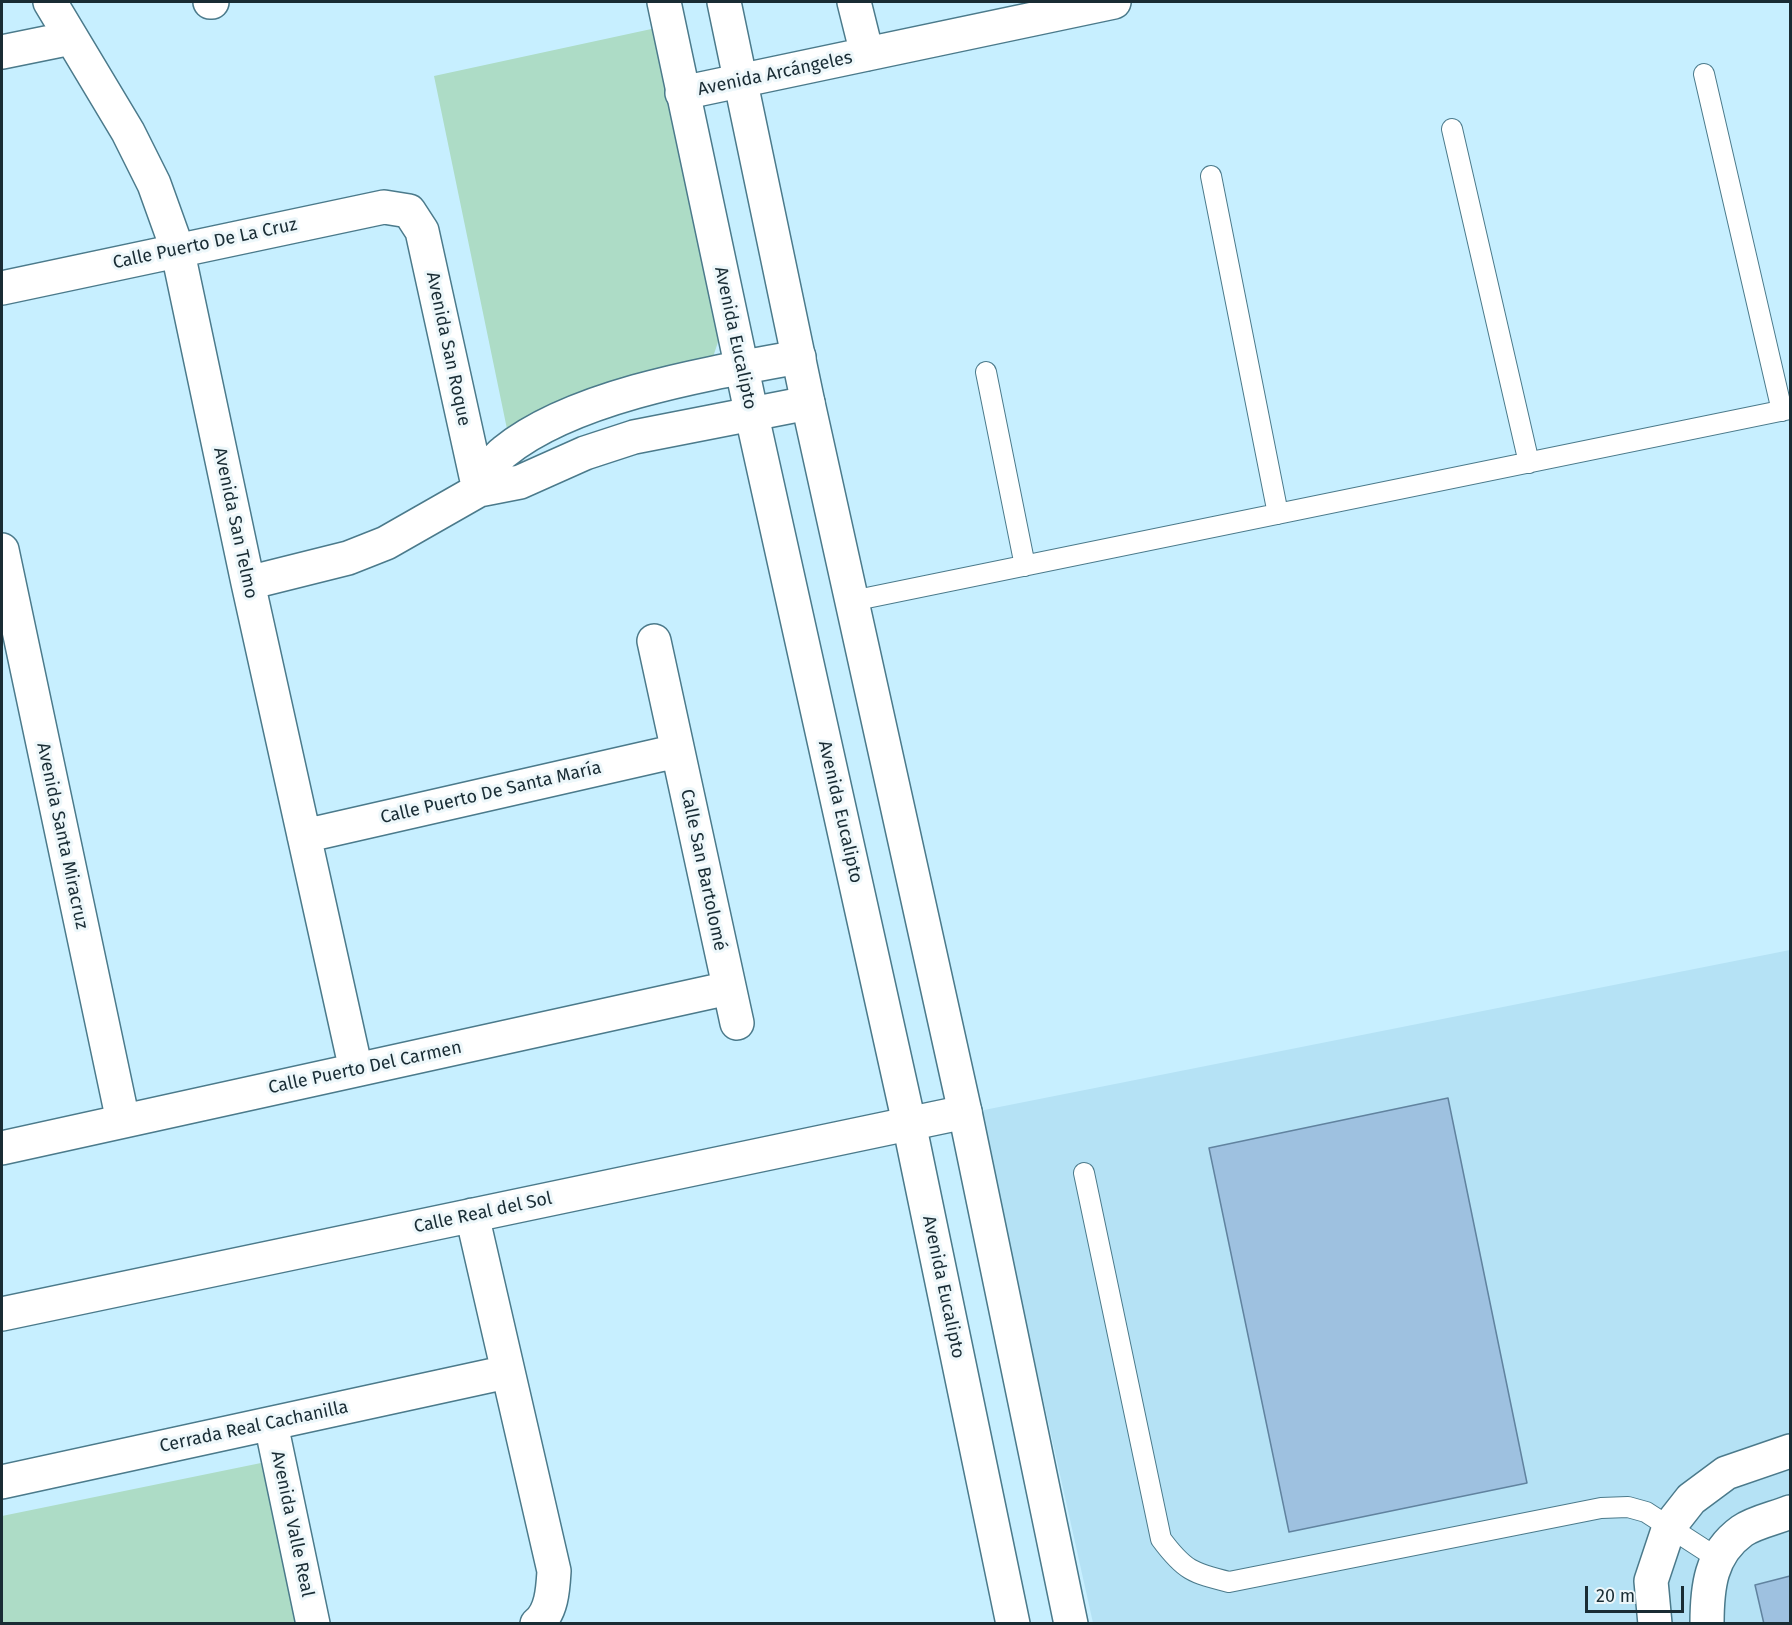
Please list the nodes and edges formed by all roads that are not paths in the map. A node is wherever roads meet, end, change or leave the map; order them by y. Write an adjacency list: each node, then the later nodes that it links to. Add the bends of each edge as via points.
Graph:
1 (50, 2): 6 (street, Avenida San Telmo)
2 (664, 2): 11 (street, Avenida Eucalipto)
3 (724, 2): 10 (street)
4 (854, 2): 8 (street, Avenida Arcángeles)
5 (1114, 2): 8 (street, Avenida Arcángeles)
6 (71, 38): 7 (street); 15 (street, Avenida San Telmo, via 128,132 154,184)
7 (2, 52)
8 (867, 54): 10 (street, Avenida Arcángeles)
9 (1704, 74): 21 (lane)
10 (742, 82): 11 (street, Avenida Arcángeles); 17 (street)
11 (682, 93): 18 (street, Avenida Eucalipto)
12 (1452, 129): 23 (lane)
13 (1211, 176): 25 (lane)
14 (409, 210): 15 (street, Calle Puerto De La Cruz, via 384,207); 24 (street, Avenida San Roque, via 422,231)
15 (177, 248): 16 (street, Calle Puerto De La Cruz); 28 (street, Avenida San Telmo)
16 (2, 288)
17 (799, 357): 18 (street); 20 (street)
18 (741, 368): 22 (street, Avenida Eucalipto); 24 (street, via 615,398 556,420 502,453)
19 (986, 372): 27 (lane)
20 (808, 403): 22 (street); 29 (street)
21 (1786, 410): 23 (lane)
22 (752, 416): 24 (street, via 634,437 585,453 520,482); 38 (street, Avenida Eucalipto)
23 (1529, 463): 25 (lane)
24 (478, 490): 28 (street, via 386,543 348,558)
25 (1278, 514): 27 (lane)
26 (2, 550): 37 (street, Avenida Santa Miracruz)
27 (1025, 566): 29 (lane)
28 (248, 583): 32 (street, Avenida San Telmo)
29 (852, 601): 36 (street)
30 (654, 641): 31 (street, Calle San Bartolomé)
31 (677, 751): 32 (street, Calle Puerto De Santa María); 33 (street, Calle San Bartolomé)
32 (304, 836): 35 (street, Avenida San Telmo)
33 (729, 988): 34 (street, Calle San Bartolomé); 35 (street, Calle Puerto Del Carmen)
34 (737, 1023)
35 (356, 1070): 37 (street, Calle Puerto Del Carmen)
36 (964, 1112): 38 (street, Calle Real del Sol); 53 (street)
37 (123, 1121): 39 (street, Calle Puerto Del Carmen)
38 (909, 1124): 41 (street, Calle Real del Sol); 52 (street, Avenida Eucalipto)
39 (2, 1148)
40 (1084, 1173): 48 (lane, via 1161,1539 1178,1562 1198,1575 1229,1582 1601,1508 1628,1507 1646,1512)
41 (472, 1215): 42 (street, Calle Real del Sol); 43 (street)
42 (2, 1314)
43 (507, 1372): 44 (street, Cerrada Real Cachanilla); 51 (street, via 554,1570 553,1594)
44 (271, 1424): 46 (street, Cerrada Real Cachanilla); 50 (street, Avenida Valle Real)
45 (1791, 1451): 48 (street, via 1726,1473 1691,1499)
46 (2, 1482)
47 (1791, 1512): 49 (street, via 1743,1531)
48 (1669, 1527): 49 (lane); 54 (street, via 1651,1581)
49 (1717, 1558): 55 (street, via 1707,1590)
50 (313, 1623)
51 (537, 1623)
52 (1013, 1623)
53 (1071, 1623)
54 (1655, 1623)
55 (1707, 1623)

